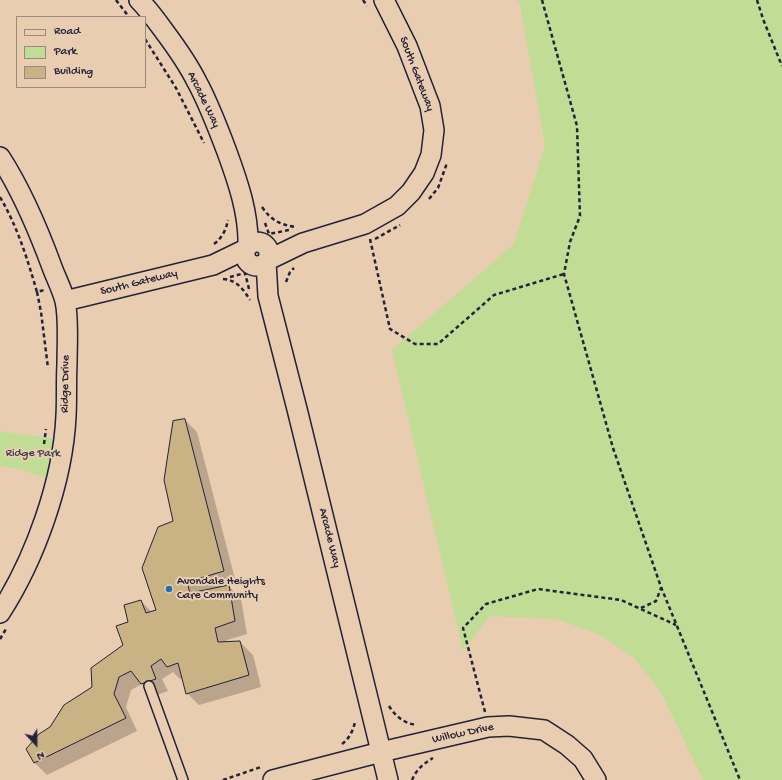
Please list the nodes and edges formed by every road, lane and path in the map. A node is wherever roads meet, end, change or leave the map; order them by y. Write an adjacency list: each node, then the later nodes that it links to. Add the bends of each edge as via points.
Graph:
1 (116, 0): 7 (path)
2 (139, 0): 14 (street, Arcade Way, via 172,42 197,82 232,167)
3 (363, 0): 6 (path)
4 (542, 0): 21 (path, via 577,126 580,216 570,242)
5 (757, 0): 9 (path)
6 (377, 6): 16 (street, South Gateway, via 407,46 430,106 434,130 431,155 424,173 411,192)
7 (128, 16)
8 (146, 41): 10 (path, via 176,88)
9 (782, 66)
10 (206, 148)
11 (0, 157): 25 (street, Ridge Drive, via 24,198)
12 (448, 158): 13 (path, via 438,188)
13 (425, 203)
14 (239, 214): 18 (path); 19 (street, Arcade Way); 19 (path, via 268,216 285,226 298,228)
15 (401, 224): 16 (path, via 378,239)
16 (368, 232): 17 (path); 19 (street, South Gateway); 21 (path, via 390,329 415,344 438,344 494,295)
17 (363, 243)
18 (212, 245)
19 (258, 252): 24 (street, Arcade Way); 25 (street, South Gateway)
20 (298, 263): 22 (path, via 290,272)
21 (564, 274): 29 (path, via 613,448)
22 (286, 285)
23 (37, 292): 26 (path)
24 (257, 300): 24 (path, via 245,273 220,279 236,282); 40 (street, Arcade Way, via 297,409)
25 (65, 301): 31 (street, Ridge Drive, via 66,417 62,452 39,536 15,586)
26 (48, 374)
27 (47, 424): 28 (path)
28 (44, 447)
29 (661, 587): 30 (path, via 656,601); 32 (path)
30 (640, 608): 32 (path); 38 (path, via 621,600 538,590 486,604 463,628)
31 (4, 620): 33 (path)
32 (676, 625): 47 (path)
33 (0, 639)
34 (149, 686): 42 (lane)
35 (388, 714): 36 (path, via 385,701 392,712 401,719)
36 (420, 725)
37 (358, 726): 39 (path, via 356,719 347,740)
38 (488, 727): 40 (street, Willow Drive); 46 (street, Willow Drive, via 509,726 544,730 583,759)
39 (336, 748)
40 (381, 752): 43 (street, Willow Drive); 44 (street, Arcade Way)
41 (424, 759): 45 (path, via 439,755 420,768)
42 (183, 780)
43 (273, 780)
44 (388, 780)
45 (412, 780)
46 (596, 780)
47 (740, 780)

